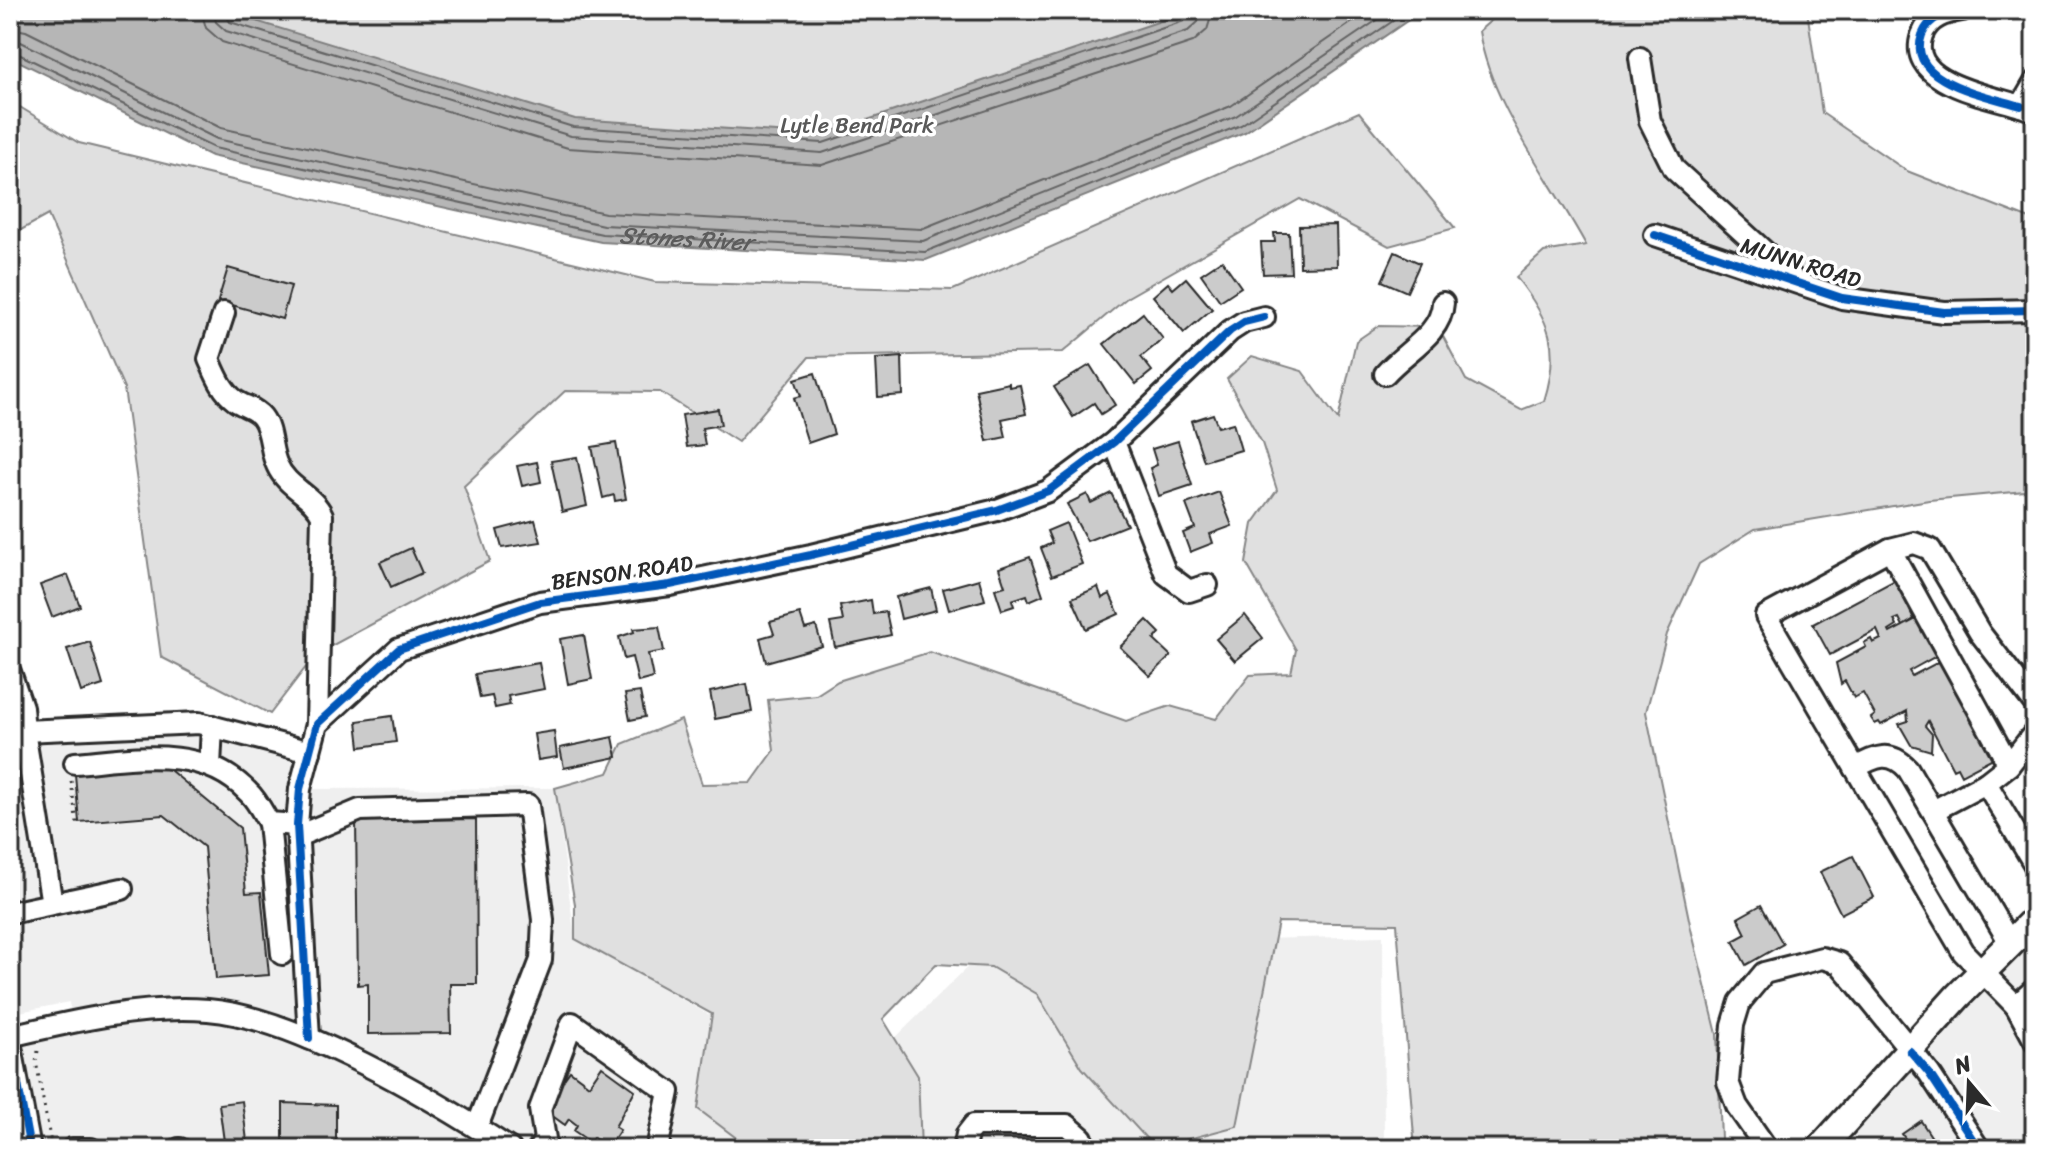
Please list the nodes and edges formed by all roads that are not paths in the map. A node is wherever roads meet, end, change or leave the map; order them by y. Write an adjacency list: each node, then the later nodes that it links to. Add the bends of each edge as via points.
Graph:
1 (1962, 10): 4 (street, via 1941,15 1925,29 1920,49 1925,65 1940,79)
2 (1640, 58): 6 (street, via 1650,121 1674,169)
3 (2035, 82): 4 (street)
4 (2028, 108)
5 (1655, 235): 6 (street, MUNN ROAD)
6 (1797, 281): 8 (street, MUNN ROAD, via 1842,298 1944,312)
7 (1443, 303): 11 (street, via 1442,318)
8 (2035, 310)
9 (224, 313): 17 (street, via 209,359 218,382 265,420 276,465 286,480 315,500 322,515)
10 (1264, 317): 12 (street, BENSON ROAD, via 1230,331)
11 (1385, 374)
12 (1114, 442): 14 (street, via 1166,574 1189,591); 17 (street, BENSON ROAD, via 1048,491 997,510 670,585 540,602 399,649)
13 (1890, 549): 16 (street, via 1914,543 1930,549 1980,633); 22 (street); 24 (street, via 1766,616)
14 (1207, 585)
15 (10, 672): 19 (street, via 22,707)
16 (2035, 704)
17 (317, 724): 21 (street)
18 (212, 726): 19 (street); 21 (street); 23 (street)
19 (17, 731): 32 (street)
20 (2035, 732): 22 (street)
21 (310, 752): 29 (street, via 300,789)
22 (2009, 765): 26 (street)
23 (210, 766): 25 (street, via 164,756); 28 (street, via 248,791)
24 (1855, 768): 27 (street, via 1875,757 1900,760); 37 (street)
25 (73, 771)
26 (1986, 783): 27 (street); 30 (street)
27 (1933, 811): 35 (street)
28 (269, 823): 29 (street); 36 (street)
29 (298, 830): 41 (street); 44 (street, via 360,810 528,805 543,920 541,960)
30 (2035, 865)
31 (122, 889): 32 (street)
32 (52, 904): 33 (street)
33 (10, 913)
34 (2035, 919): 35 (main road)
35 (2010, 943): 37 (main road)
36 (282, 954)
37 (1980, 973): 39 (street); 43 (main road)
38 (2035, 989): 39 (street)
39 (2016, 1006): 42 (street)
40 (10, 1038): 41 (street, via 144,1011 188,1009 254,1019); 47 (street)
41 (309, 1038): 44 (street)
42 (2035, 1041)
43 (1910, 1051): 55 (street, via 1839,963 1822,958 1764,973 1740,1002 1728,1082 1737,1106); 56 (main road); 57 (street)
44 (477, 1127): 50 (street)
45 (660, 1128): 46 (street, via 669,1092 572,1023 540,1109); 51 (street); 52 (street)
46 (548, 1146)
47 (30, 1149)
48 (72, 1149): 49 (street)
49 (91, 1149)
50 (510, 1149)
51 (644, 1149)
52 (657, 1149)
53 (964, 1149): 54 (street, via 974,1125 1067,1125 1082,1138)
54 (1083, 1149)
55 (1767, 1149)
56 (1820, 1149)
57 (1979, 1149)

